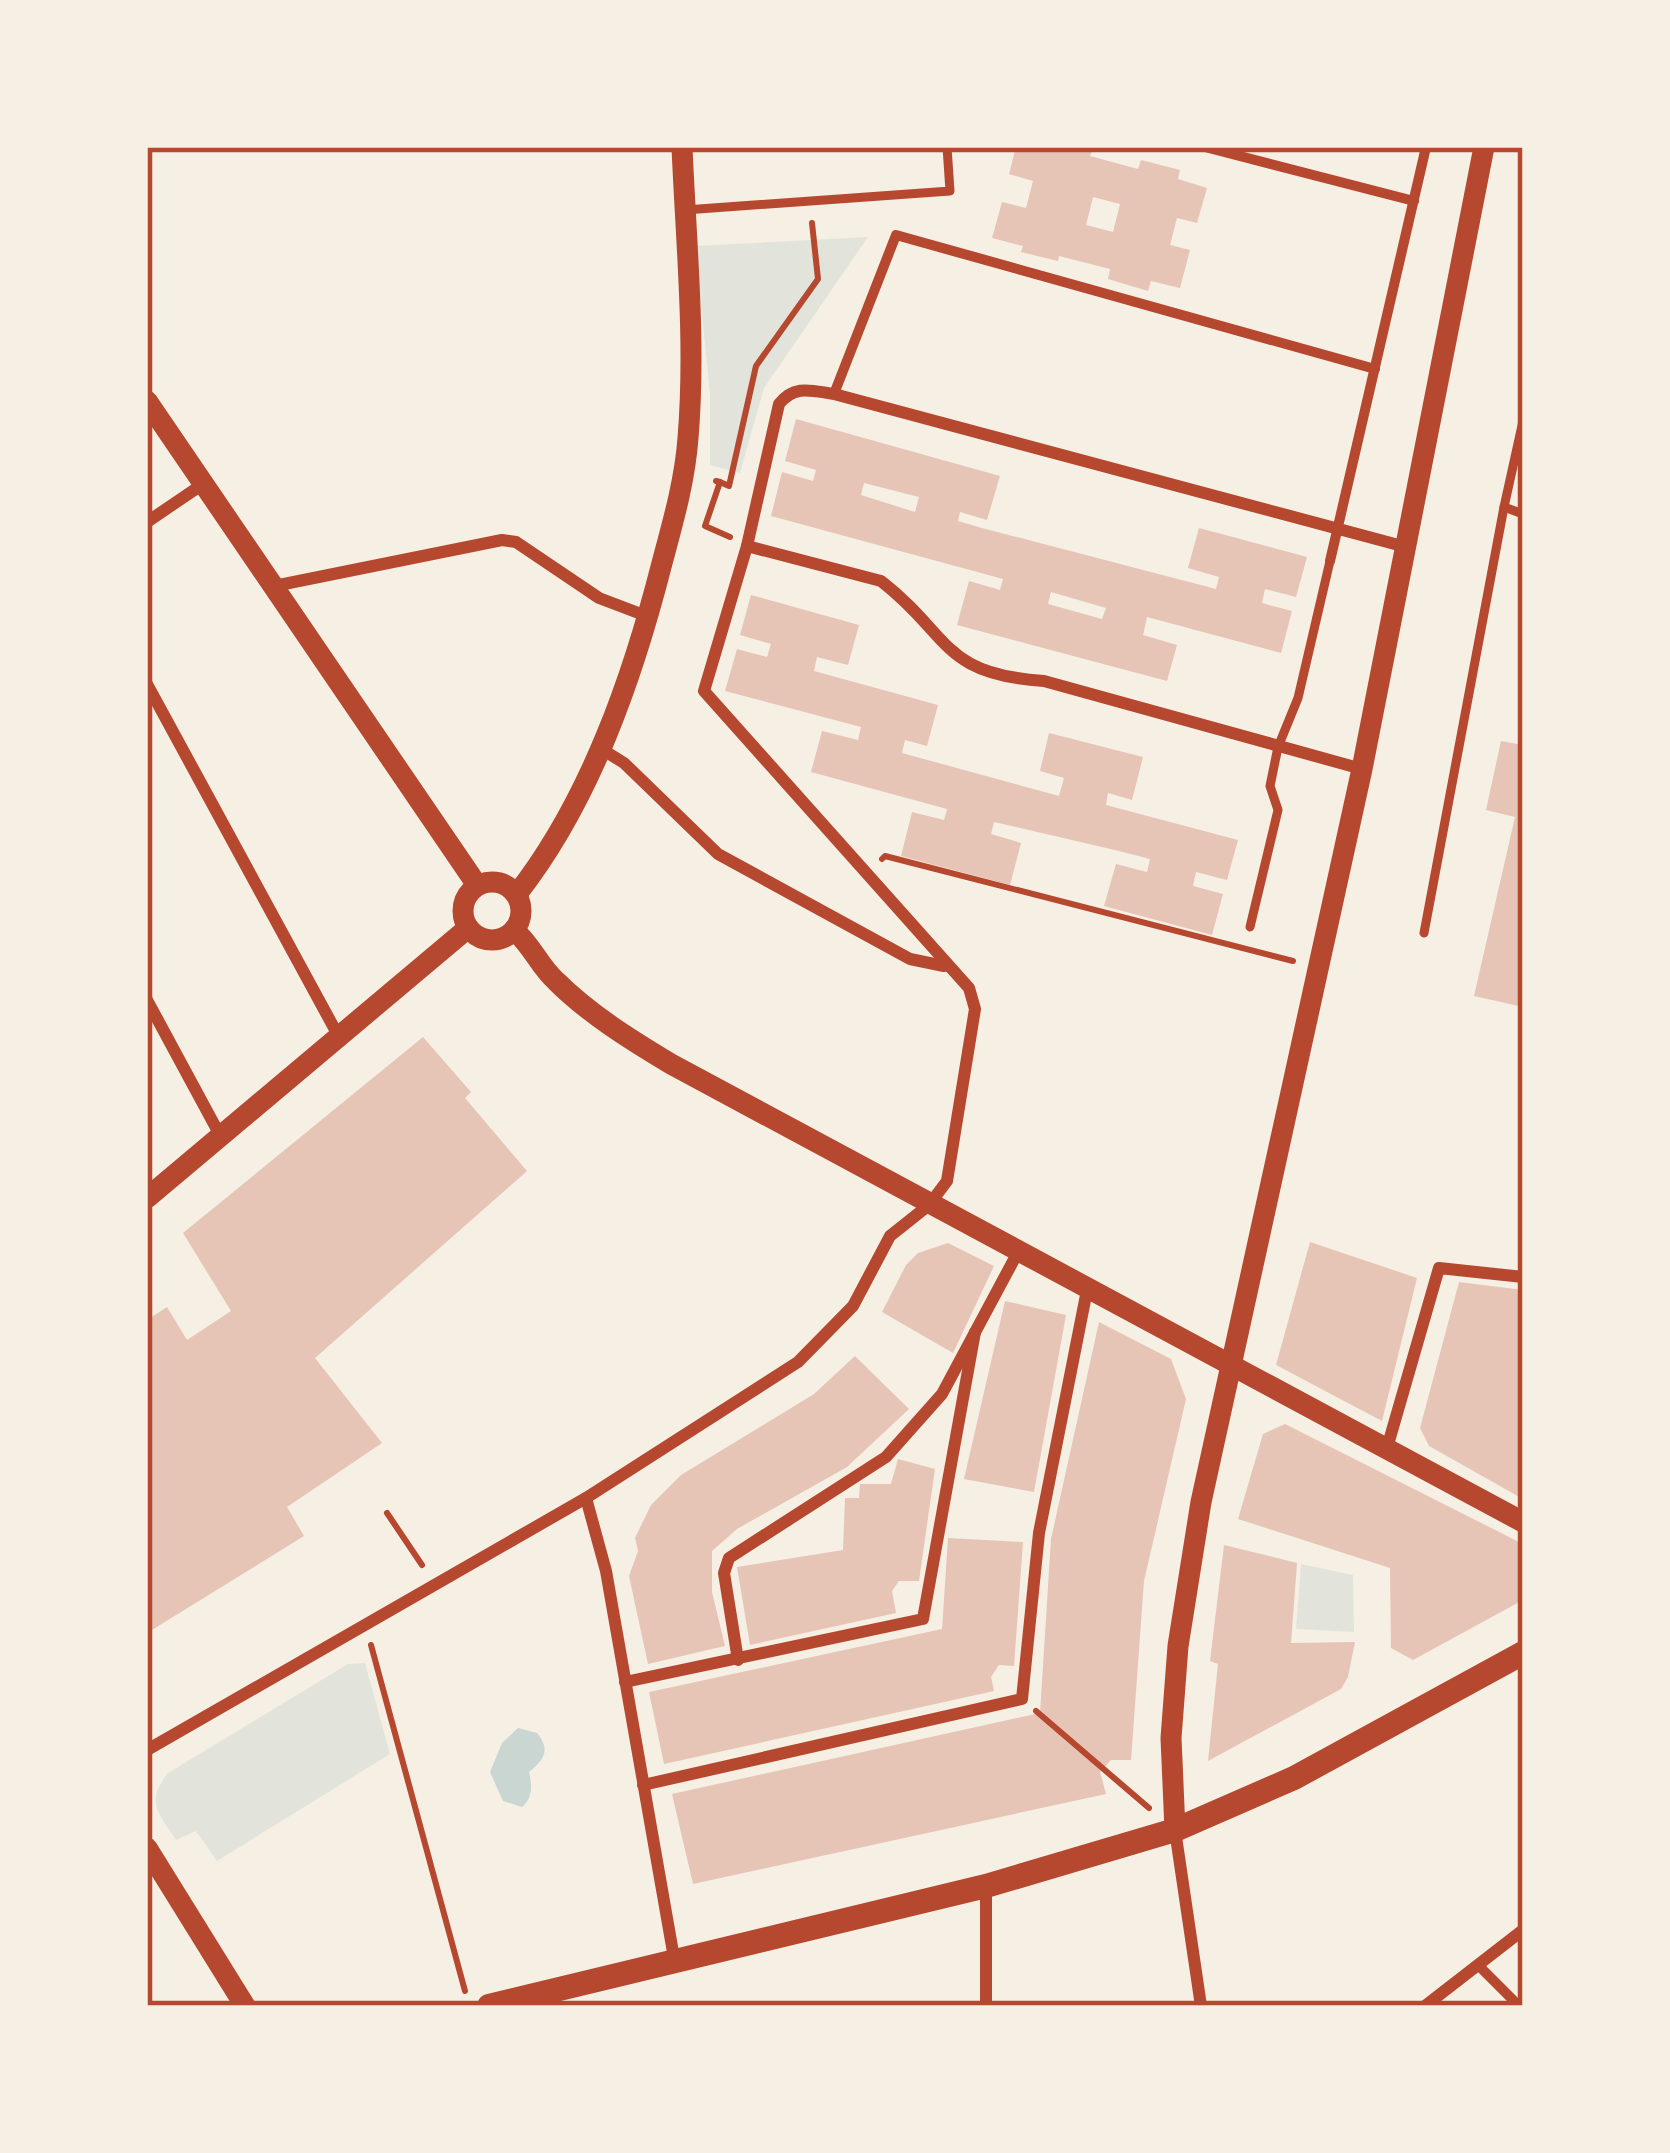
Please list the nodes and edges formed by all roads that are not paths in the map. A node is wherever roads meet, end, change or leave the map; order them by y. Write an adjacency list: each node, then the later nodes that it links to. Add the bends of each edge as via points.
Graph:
1 (682, 147): 7 (street)
2 (947, 147): 7 (lane, via 950,191)
3 (1205, 147): 6 (street)
4 (1426, 147): 6 (street)
5 (1484, 147): 18 (street)
6 (1414, 201): 8 (street)
7 (685, 210): 21 (street, via 691,393 684,470)
8 (1375, 369): 9 (street, via 896,235); 16 (street)
9 (835, 394): 16 (street); 17 (street, via 800,389 779,404)
10 (147, 401): 12 (street)
11 (1523, 421): 13 (lane)
12 (203, 484): 15 (street); 20 (street)
13 (1504, 507): 14 (lane); 31 (lane)
14 (1523, 514)
15 (147, 522)
16 (1339, 529): 18 (street); 19 (street)
17 (747, 546): 23 (street, via 881,581 976,670 1044,681); 32 (street, via 704,691)
18 (1406, 547): 25 (street)
19 (1330, 562): 23 (lane)
20 (274, 586): 21 (street, via 516,542 599,598); 26 (street)
21 (649, 616): 24 (street)
22 (147, 685): 34 (street)
23 (1278, 747): 25 (street); 28 (lane, via 1270,786 1279,810)
24 (600, 748): 27 (street); 32 (street, via 718,854 910,958)
25 (1362, 769): 42 (street)
26 (477, 885): 27 (street, via 503,883); 29 (street, via 463,910)
27 (517, 894): 30 (street, via 522,913)
28 (1250, 927)
29 (468, 928): 30 (street, via 490,941); 34 (street)
30 (514, 930): 37 (street, via 552,978 629,1039)
31 (1424, 933)
32 (945, 967): 37 (street, via 968,988 975,1009 947,1181)
33 (147, 1000): 35 (street)
34 (339, 1038): 35 (street)
35 (221, 1137): 36 (street)
36 (147, 1198)
37 (929, 1205): 38 (street); 44 (street, via 890,1236 853,1306 799,1362)
38 (1018, 1252): 40 (street); 41 (street)
39 (1523, 1277): 43 (street, via 1439,1268)
40 (1087, 1290): 42 (street); 50 (street, via 1039,1533 1022,1699)
41 (975, 1332): 47 (street, via 942,1394 886,1457 729,1558 724,1574); 47 (street, via 923,1618)
42 (1230, 1366): 43 (street); 51 (street, via 1178,1646)
43 (1387, 1448): 45 (street)
44 (586, 1498): 48 (street); 49 (street)
45 (1523, 1522)
46 (1523, 1653): 51 (main road, via 1294,1778)
47 (738, 1660): 48 (street)
48 (625, 1682): 50 (street)
49 (147, 1750)
50 (643, 1785): 55 (street)
51 (1174, 1830): 53 (main road); 61 (street)
52 (150, 1862): 58 (street)
53 (986, 1886): 55 (main road); 60 (street)
54 (1523, 1930): 56 (street)
55 (674, 1958): 57 (main road)
56 (1478, 1965): 62 (street); 63 (street)
57 (562, 1997): 59 (main road)
58 (244, 2006)
59 (490, 2006)
60 (986, 2006)
61 (1201, 2006)
62 (1425, 2006)
63 (1519, 2006)

